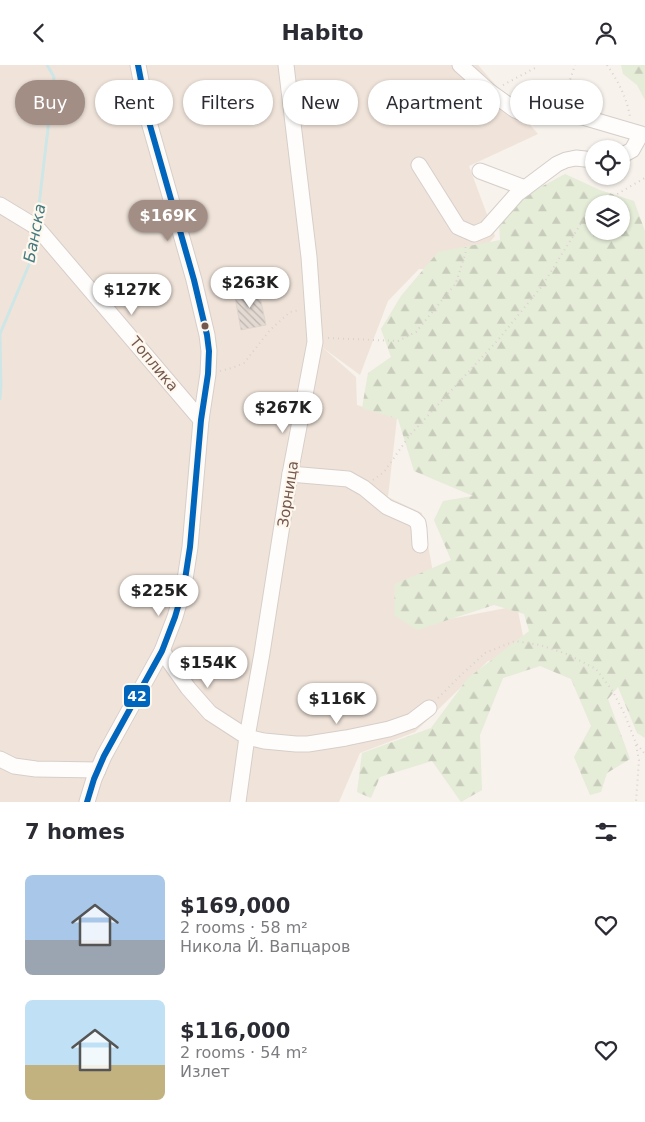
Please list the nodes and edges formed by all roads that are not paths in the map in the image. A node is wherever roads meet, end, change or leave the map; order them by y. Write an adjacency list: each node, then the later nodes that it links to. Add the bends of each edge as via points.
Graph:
1 (138, 65): 10 (street, via 149,122 207,335 208,374)
2 (286, 65): 11 (street, Зорница, via 308,248 315,342)
3 (460, 65): 4 (street, via 489,91 525,114 583,117 637,133)
4 (630, 151)
5 (585, 159): 8 (street, via 576,158 557,164)
6 (419, 165): 8 (street, via 458,227 474,234 486,229)
7 (480, 171): 8 (street)
8 (525, 188)
9 (0, 205): 10 (street, Топлика, via 36,228)
10 (201, 420): 13 (street, via 184,586)
11 (290, 474): 12 (street, via 348,479 387,507 414,519 418,523); 15 (street, Зорница)
12 (420, 545)
13 (162, 651): 15 (street, via 210,713); 17 (street)
14 (429, 707): 15 (street, via 412,721 346,739 296,744)
15 (246, 737): 19 (street, Зорница)
16 (0, 759): 17 (street, via 14,766 36,769)
17 (98, 770): 18 (street)
18 (87, 802)
19 (238, 802)

